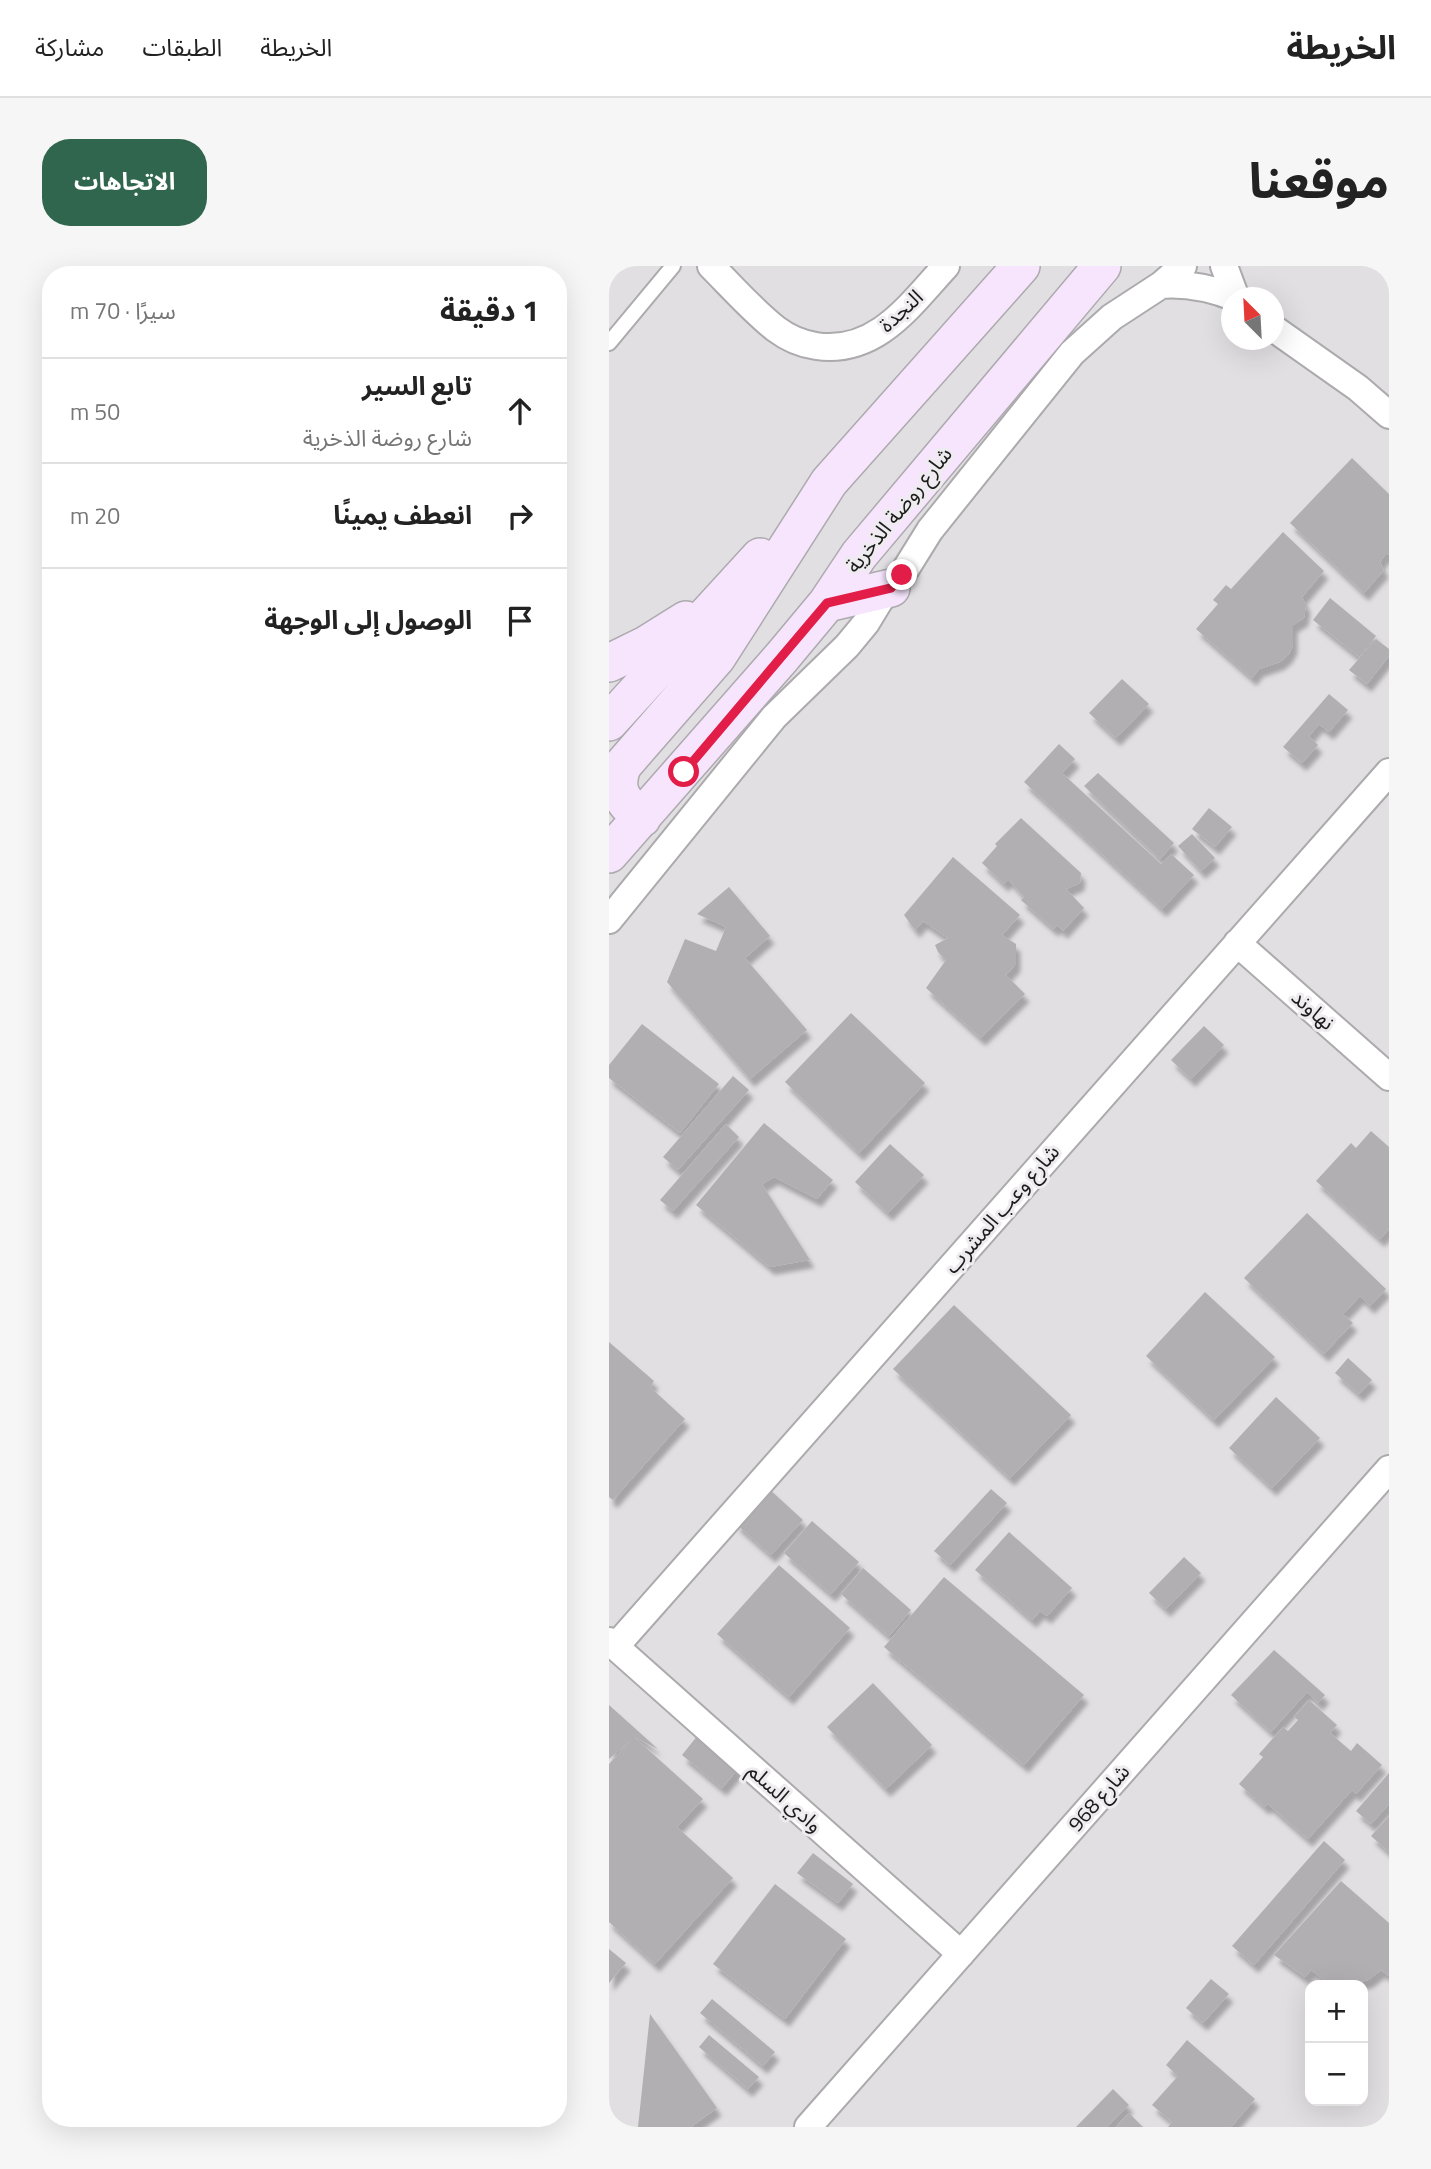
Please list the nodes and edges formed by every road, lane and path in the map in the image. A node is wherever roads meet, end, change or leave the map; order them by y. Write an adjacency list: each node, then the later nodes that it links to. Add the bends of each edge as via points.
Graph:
1 (673, 266): 12 (lane)
2 (711, 266): 3 (street, النجدة, via 777,330 824,347 842,347 876,336)
3 (946, 266)
4 (1021, 266): 14 (street)
5 (1102, 266): 17 (street, شارع روضة الذخرية, via 859,555)
6 (1183, 266): 8 (street)
7 (1224, 266): 9 (street)
8 (1161, 285): 10 (street, via 1200,286); 15 (street, via 1112,317 1072,353 930,530)
9 (1232, 287)
10 (1221, 293)
11 (1284, 336): 13 (street)
12 (609, 343)
13 (1389, 415)
14 (829, 482): 16 (street); 21 (street, via 717,657 623,765 620,795)
15 (891, 588): 17 (street); 23 (street, via 847,646 752,742)
16 (725, 595): 18 (street); 19 (street)
17 (827, 603): 21 (street, شارع روضة الذخرية)
18 (609, 663)
19 (609, 722)
20 (1389, 772): 24 (street, شارع وعب المشرب)
21 (642, 818): 22 (street, شارع روضة الذخرية)
22 (611, 851)
23 (609, 920)
24 (1237, 943): 25 (street, نهاوند); 27 (street, شارع وعب المشرب)
25 (1389, 1077)
26 (1389, 1469): 28 (street, شارع 968)
27 (612, 1644): 28 (street, وادي السلم)
28 (961, 1954): 29 (street, شارع 968)
29 (808, 2127)

